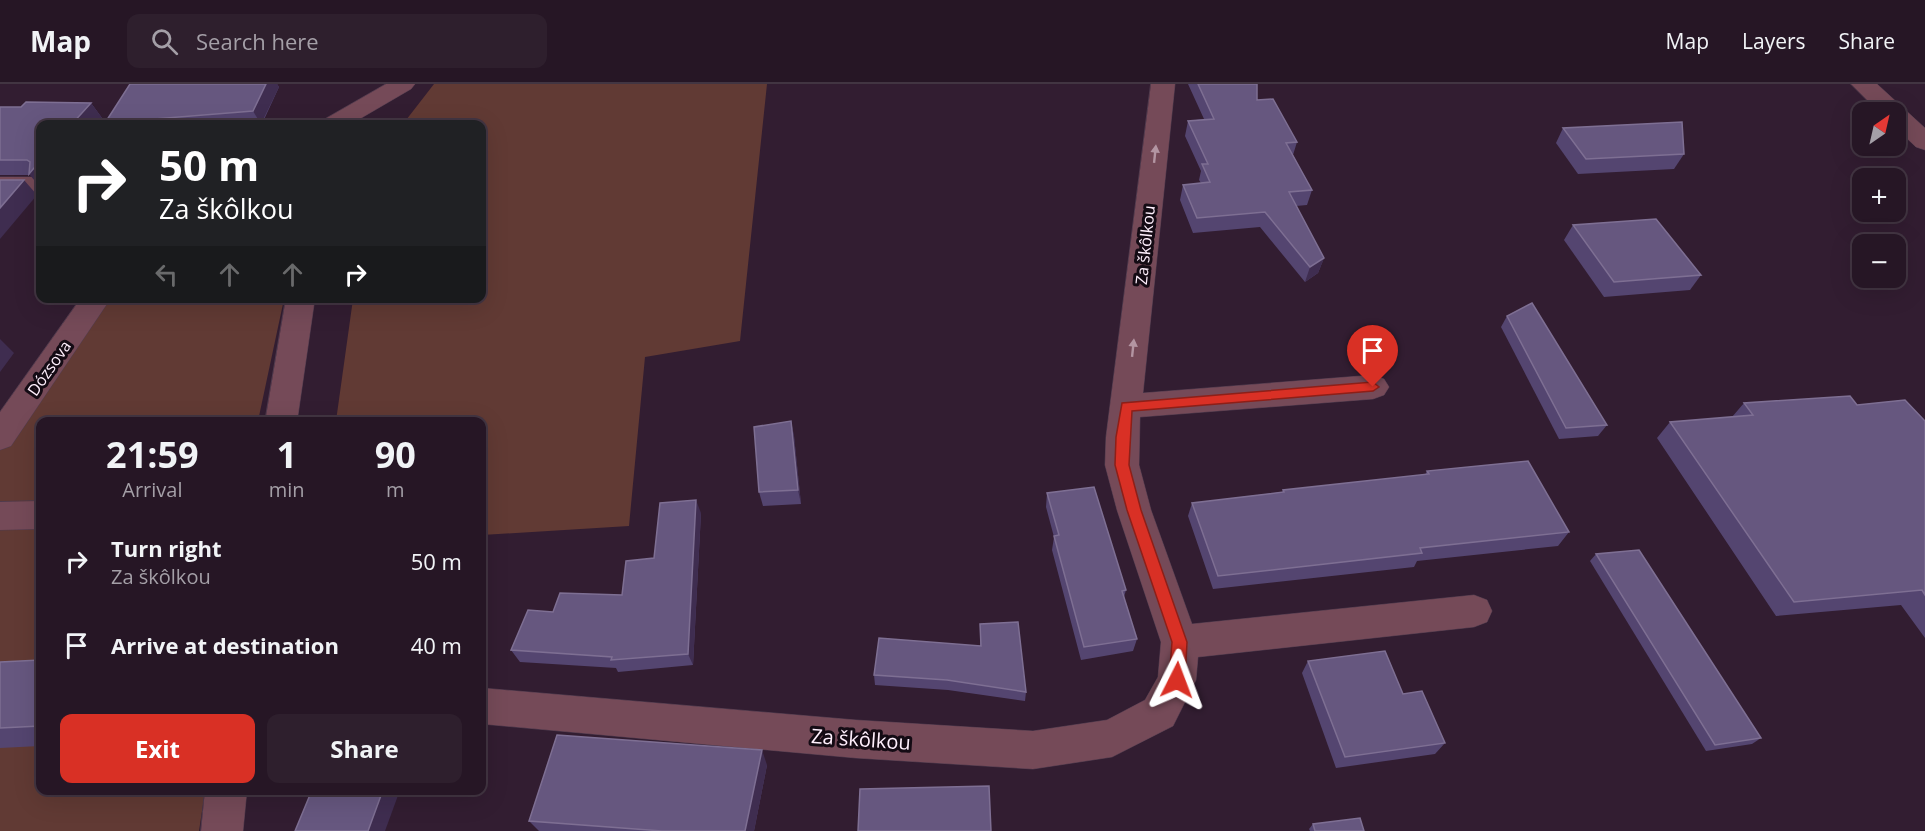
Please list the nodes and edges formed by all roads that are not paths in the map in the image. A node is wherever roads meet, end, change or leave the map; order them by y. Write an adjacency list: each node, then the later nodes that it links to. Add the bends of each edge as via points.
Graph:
1 (1163, 84): 13 (street, Za škôlkou, one-way to 1)
2 (1863, 84): 4 (street)
3 (397, 85): 5 (street)
4 (1882, 102)
5 (339, 120)
6 (1906, 124): 7 (street)
7 (1925, 142)
8 (0, 185): 9 (street)
9 (36, 185)
10 (94, 303): 15 (street, Dózsova)
11 (300, 303): 14 (street)
12 (1373, 387): 13 (street)
13 (1126, 406): 19 (street, Za škôlkou, via 1122,465)
14 (282, 417)
15 (0, 437)
16 (36, 515): 17 (street)
17 (0, 516)
18 (1474, 611): 19 (street)
19 (1180, 642): 20 (street, Za škôlkou, via 1177,680 1159,713 1112,738 1033,750 856,739)
20 (486, 706)
21 (226, 795): 22 (street)
22 (222, 831)

